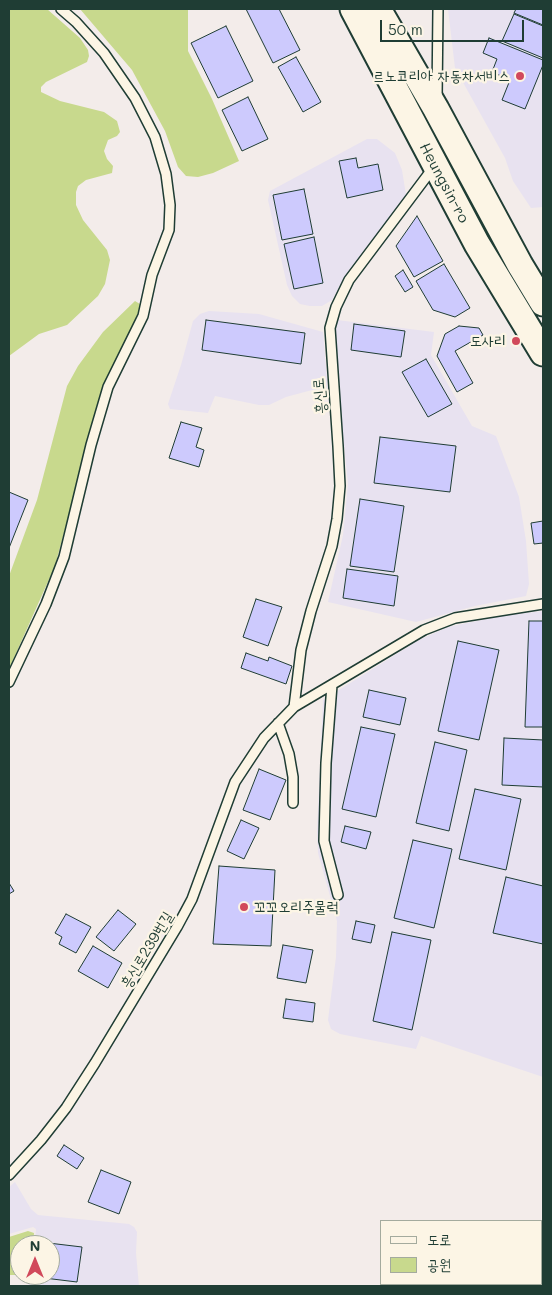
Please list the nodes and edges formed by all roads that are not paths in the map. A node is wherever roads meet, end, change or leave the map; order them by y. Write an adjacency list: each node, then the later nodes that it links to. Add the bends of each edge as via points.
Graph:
1 (61, 9): 10 (lane, via 104,53 136,98 155,137 166,174 169,230 152,275 143,316 108,387 64,557)
2 (354, 9): 6 (main road, Heungsin-ro)
3 (378, 9): 5 (main road, Heungsin-ro)
4 (438, 9): 5 (lane)
5 (436, 119): 7 (main road, Heungsin-ro)
6 (435, 156): 8 (main road, Heungsin-ro, via 477,244); 12 (lane, 흥신로, via 349,280 330,328 340,486 337,519 302,650)
7 (543, 303)
8 (543, 353)
9 (543, 604): 11 (lane, 흥신로239번길, via 455,618 424,630)
10 (9, 682)
11 (332, 685): 12 (lane, 흥신로239번길); 15 (lane, via 324,841)
12 (294, 707): 13 (lane, 흥신로239번길)
13 (278, 723): 14 (lane, via 292,769); 16 (lane, 흥신로239번길, via 235,782 192,899 177,927 66,1108)
14 (293, 803)
15 (338, 895)
16 (9, 1175)

